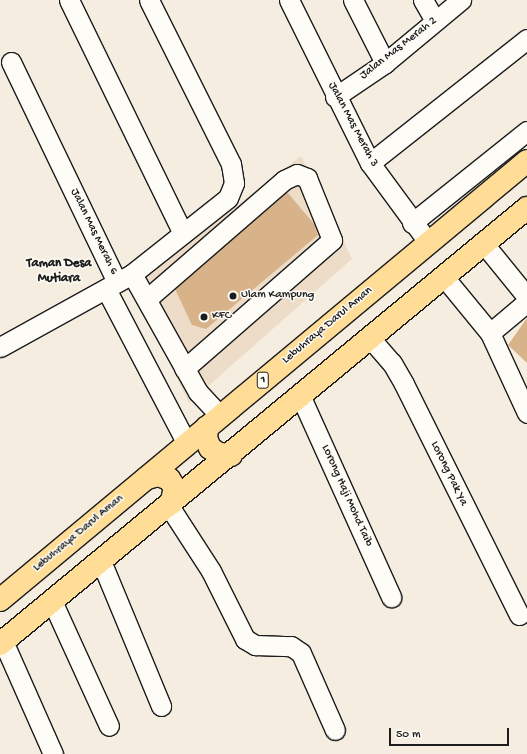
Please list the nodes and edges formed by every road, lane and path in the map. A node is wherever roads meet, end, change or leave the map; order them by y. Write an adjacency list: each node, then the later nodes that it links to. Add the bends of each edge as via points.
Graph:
1 (69, 0): 17 (street)
2 (149, 0): 17 (street, via 230,164 234,183 228,198)
3 (289, 0): 11 (street, Jalan Mas Merah 3)
4 (353, 0): 10 (street)
5 (423, 0): 7 (street)
6 (461, 0): 7 (street, Jalan Mas Merah 2)
7 (435, 21): 10 (street, Jalan Mas Merah 2)
8 (527, 39): 14 (street)
9 (11, 62): 21 (street, Jalan Mas Merah 6)
10 (385, 63): 11 (street, Jalan Mas Merah 2)
11 (336, 97): 14 (street, Jalan Mas Merah 3)
12 (527, 131): 16 (street)
13 (527, 161): 18 (highway, Lebuhraya Darul Aman / 1)
14 (370, 163): 16 (street, Jalan Mas Merah 3)
15 (527, 208): 19 (highway)
16 (412, 223): 18 (street, Jalan Mas Merah 3)
17 (183, 234): 21 (street)
18 (428, 242): 31 (highway, Lebuhraya Darul Aman / 1)
19 (484, 244): 20 (highway); 22 (street)
20 (444, 277): 25 (street); 26 (highway)
21 (118, 282): 23 (street); 27 (street, Jalan Mas Merah 6); 32 (street)
22 (527, 297)
23 (148, 298): 28 (street); 28 (street, via 284,180 297,174 307,178 332,240)
24 (527, 302): 25 (street)
25 (490, 332): 30 (street)
26 (370, 338): 29 (highway); 40 (street, Lorong Pak Ya, via 392,363 404,384)
27 (1, 344)
28 (184, 369): 31 (street)
29 (300, 395): 33 (highway); 37 (street, Lorong Haji Mohd Taib)
30 (527, 413)
31 (213, 422): 32 (highway, Lebuhraya Darul Aman / 1); 33 (highway, via 206,438 210,448 219,454)
32 (187, 444): 34 (highway, Lebuhraya Darul Aman / 1)
33 (230, 455): 35 (highway)
34 (147, 478): 35 (highway, via 158,475 168,479 175,494); 38 (highway, Lebuhraya Darul Aman / 1)
35 (170, 505): 36 (highway); 44 (street, via 211,571 245,639 256,645 291,646 301,653)
36 (102, 561): 39 (highway); 42 (street)
37 (391, 597)
38 (0, 600)
39 (52, 601): 41 (highway); 43 (street)
40 (519, 615)
41 (2, 643): 45 (street)
42 (161, 706)
43 (109, 726)
44 (335, 730)
45 (52, 754)

